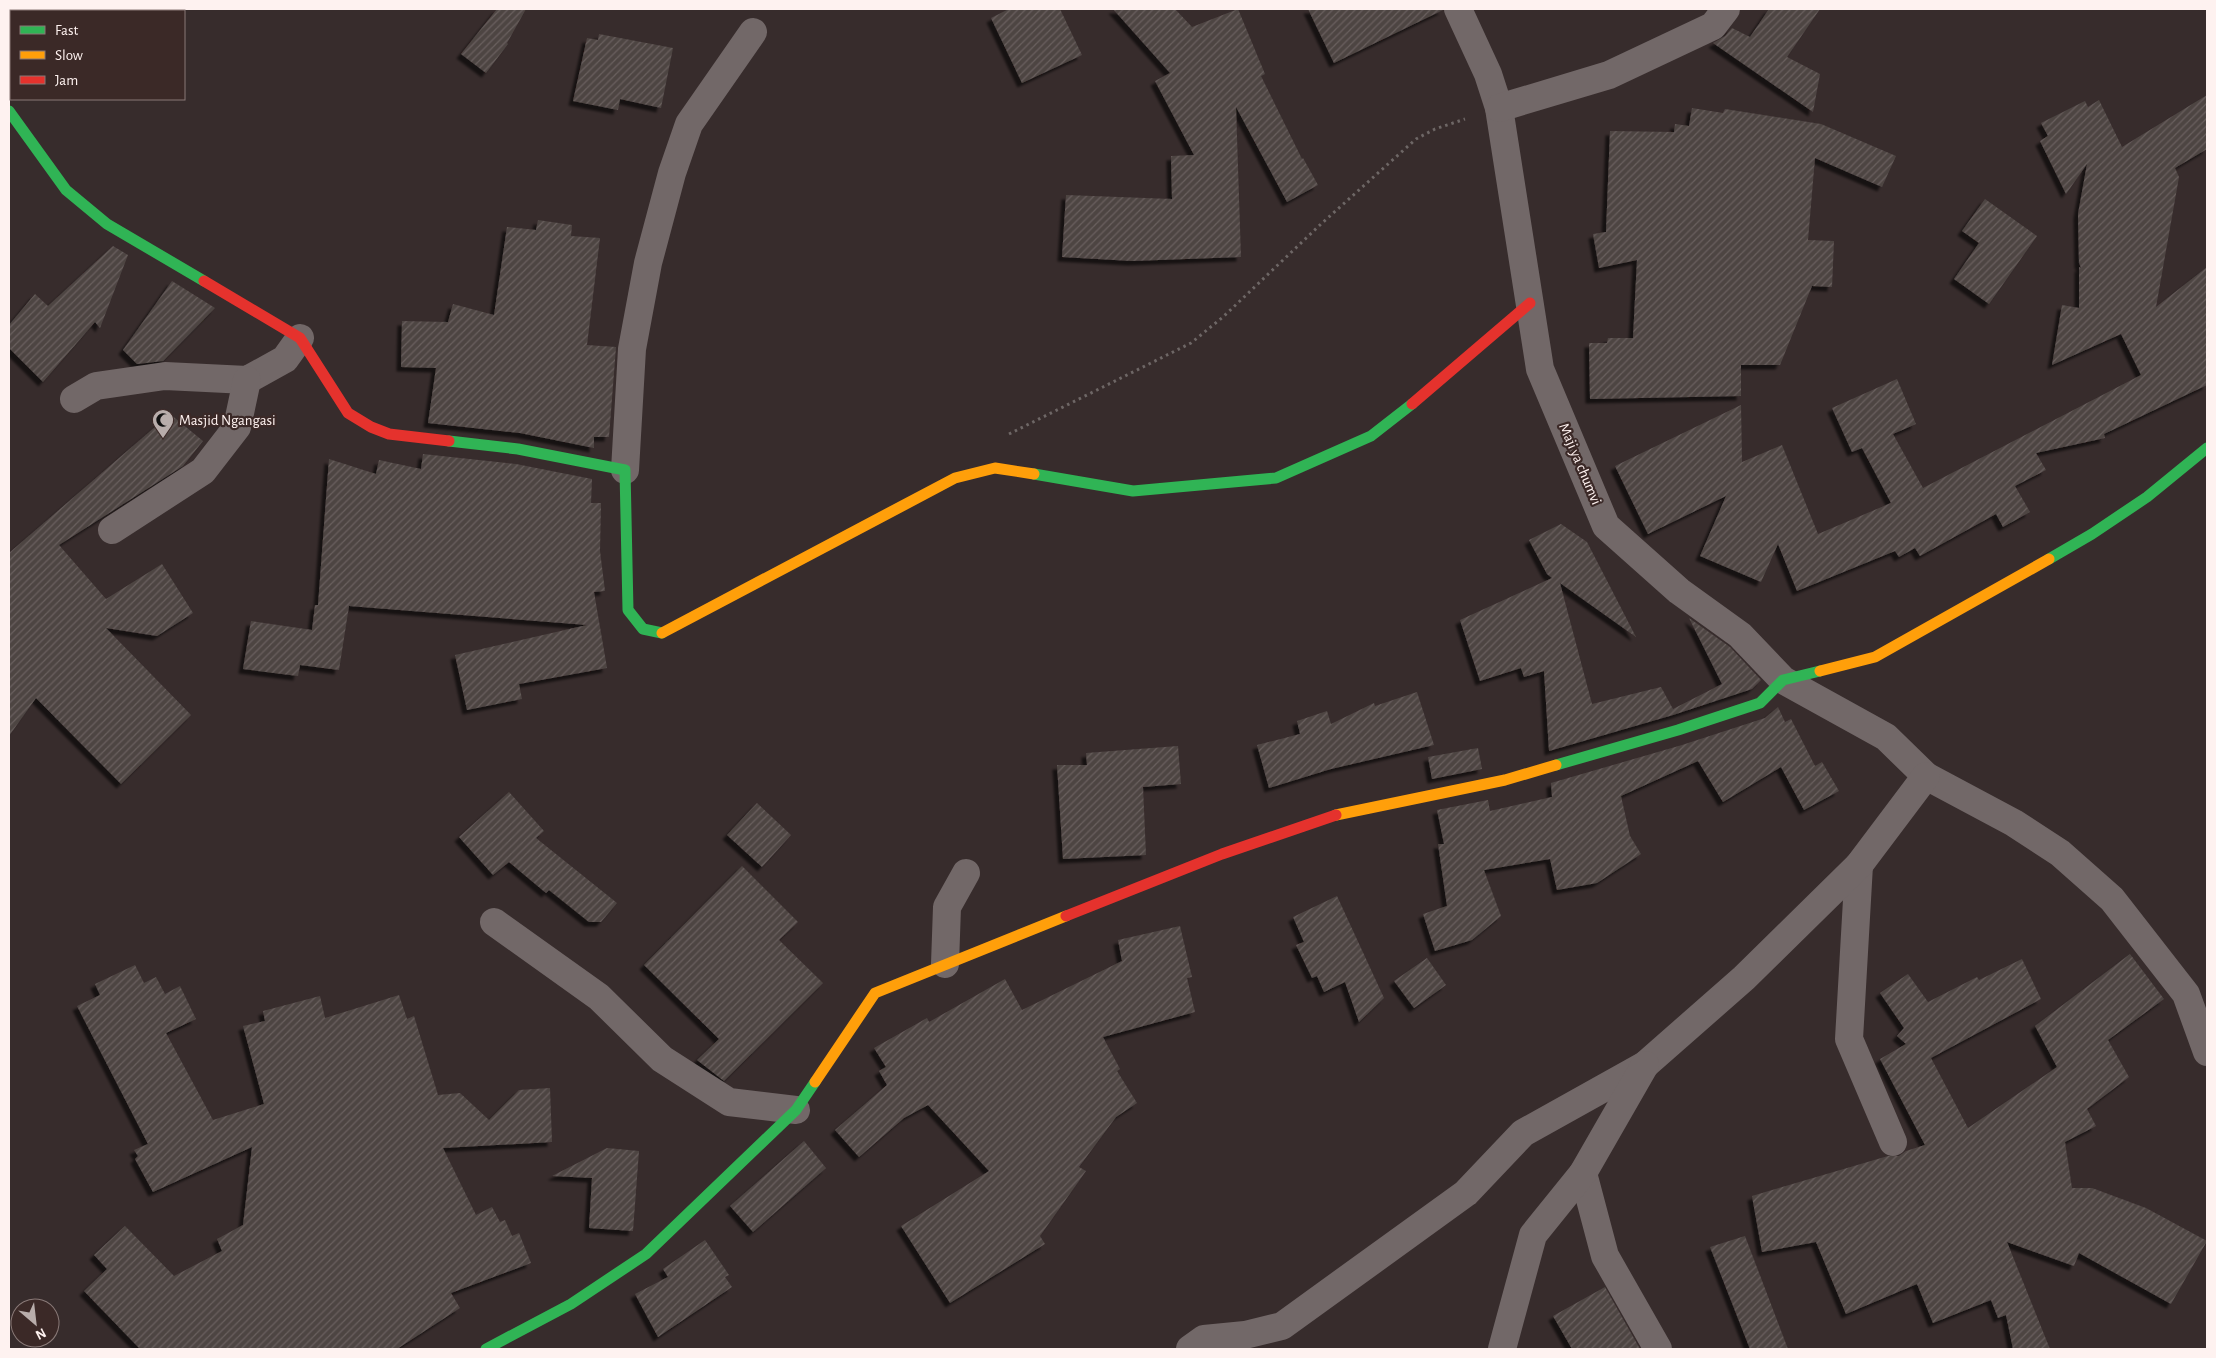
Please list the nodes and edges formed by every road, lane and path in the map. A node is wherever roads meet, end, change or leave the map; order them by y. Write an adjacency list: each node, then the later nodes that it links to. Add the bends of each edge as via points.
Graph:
1 (1458, 9): 4 (street, Maji ya chumvi, via 1488,74)
2 (1726, 9): 4 (street, via 1713,26 1609,75)
3 (753, 32): 12 (street, via 689,124 672,173 648,263 632,349)
4 (1499, 108): 6 (street, Maji ya chumvi); 10 (path, via 1451,123 1416,139 1328,217 1223,318 1191,343)
5 (9, 111): 7 (street, via 66,190 107,224)
6 (1530, 303): 12 (street, via 1438,384 1371,436 1276,478 1133,491 996,468 955,478 661,634 644,629 628,610); 14 (street, Maji ya chumvi, via 1540,369 1606,526 1679,590 1740,635)
7 (300, 338): 8 (street, via 285,359); 12 (street, via 348,413 371,427 389,434 518,449)
8 (247, 380): 9 (street, via 165,376 96,386); 13 (street, via 236,427 203,471)
9 (74, 398)
10 (1005, 436)
11 (2207, 448): 14 (street, via 2147,497 2092,534 1875,657)
12 (625, 470)
13 (112, 530)
14 (1783, 680): 15 (street, Maji ya chumvi, via 1886,737); 19 (street, via 1760,702 1678,730 1505,780 1326,818 1222,854)
15 (1926, 776): 16 (street); 20 (street, Maji ya chumvi, via 2014,823 2060,853 2112,899 2186,994)
16 (1859, 865): 21 (street, via 1744,978); 23 (street, via 1849,1039)
17 (966, 873): 19 (street, via 947,906)
18 (494, 922): 22 (street, via 599,997 662,1059 729,1102)
19 (945, 964): 22 (street, via 875,993)
20 (2207, 1052)
21 (1644, 1065): 24 (street); 26 (street, via 1523,1132 1466,1193 1282,1326 1245,1335 1204,1339)
22 (796, 1110): 25 (street, via 646,1254 571,1304)
23 (1893, 1142)
24 (1583, 1173): 27 (street, via 1533,1235); 28 (street, via 1605,1256)
25 (486, 1349)
26 (1190, 1349)
27 (1502, 1349)
28 (1658, 1349)

